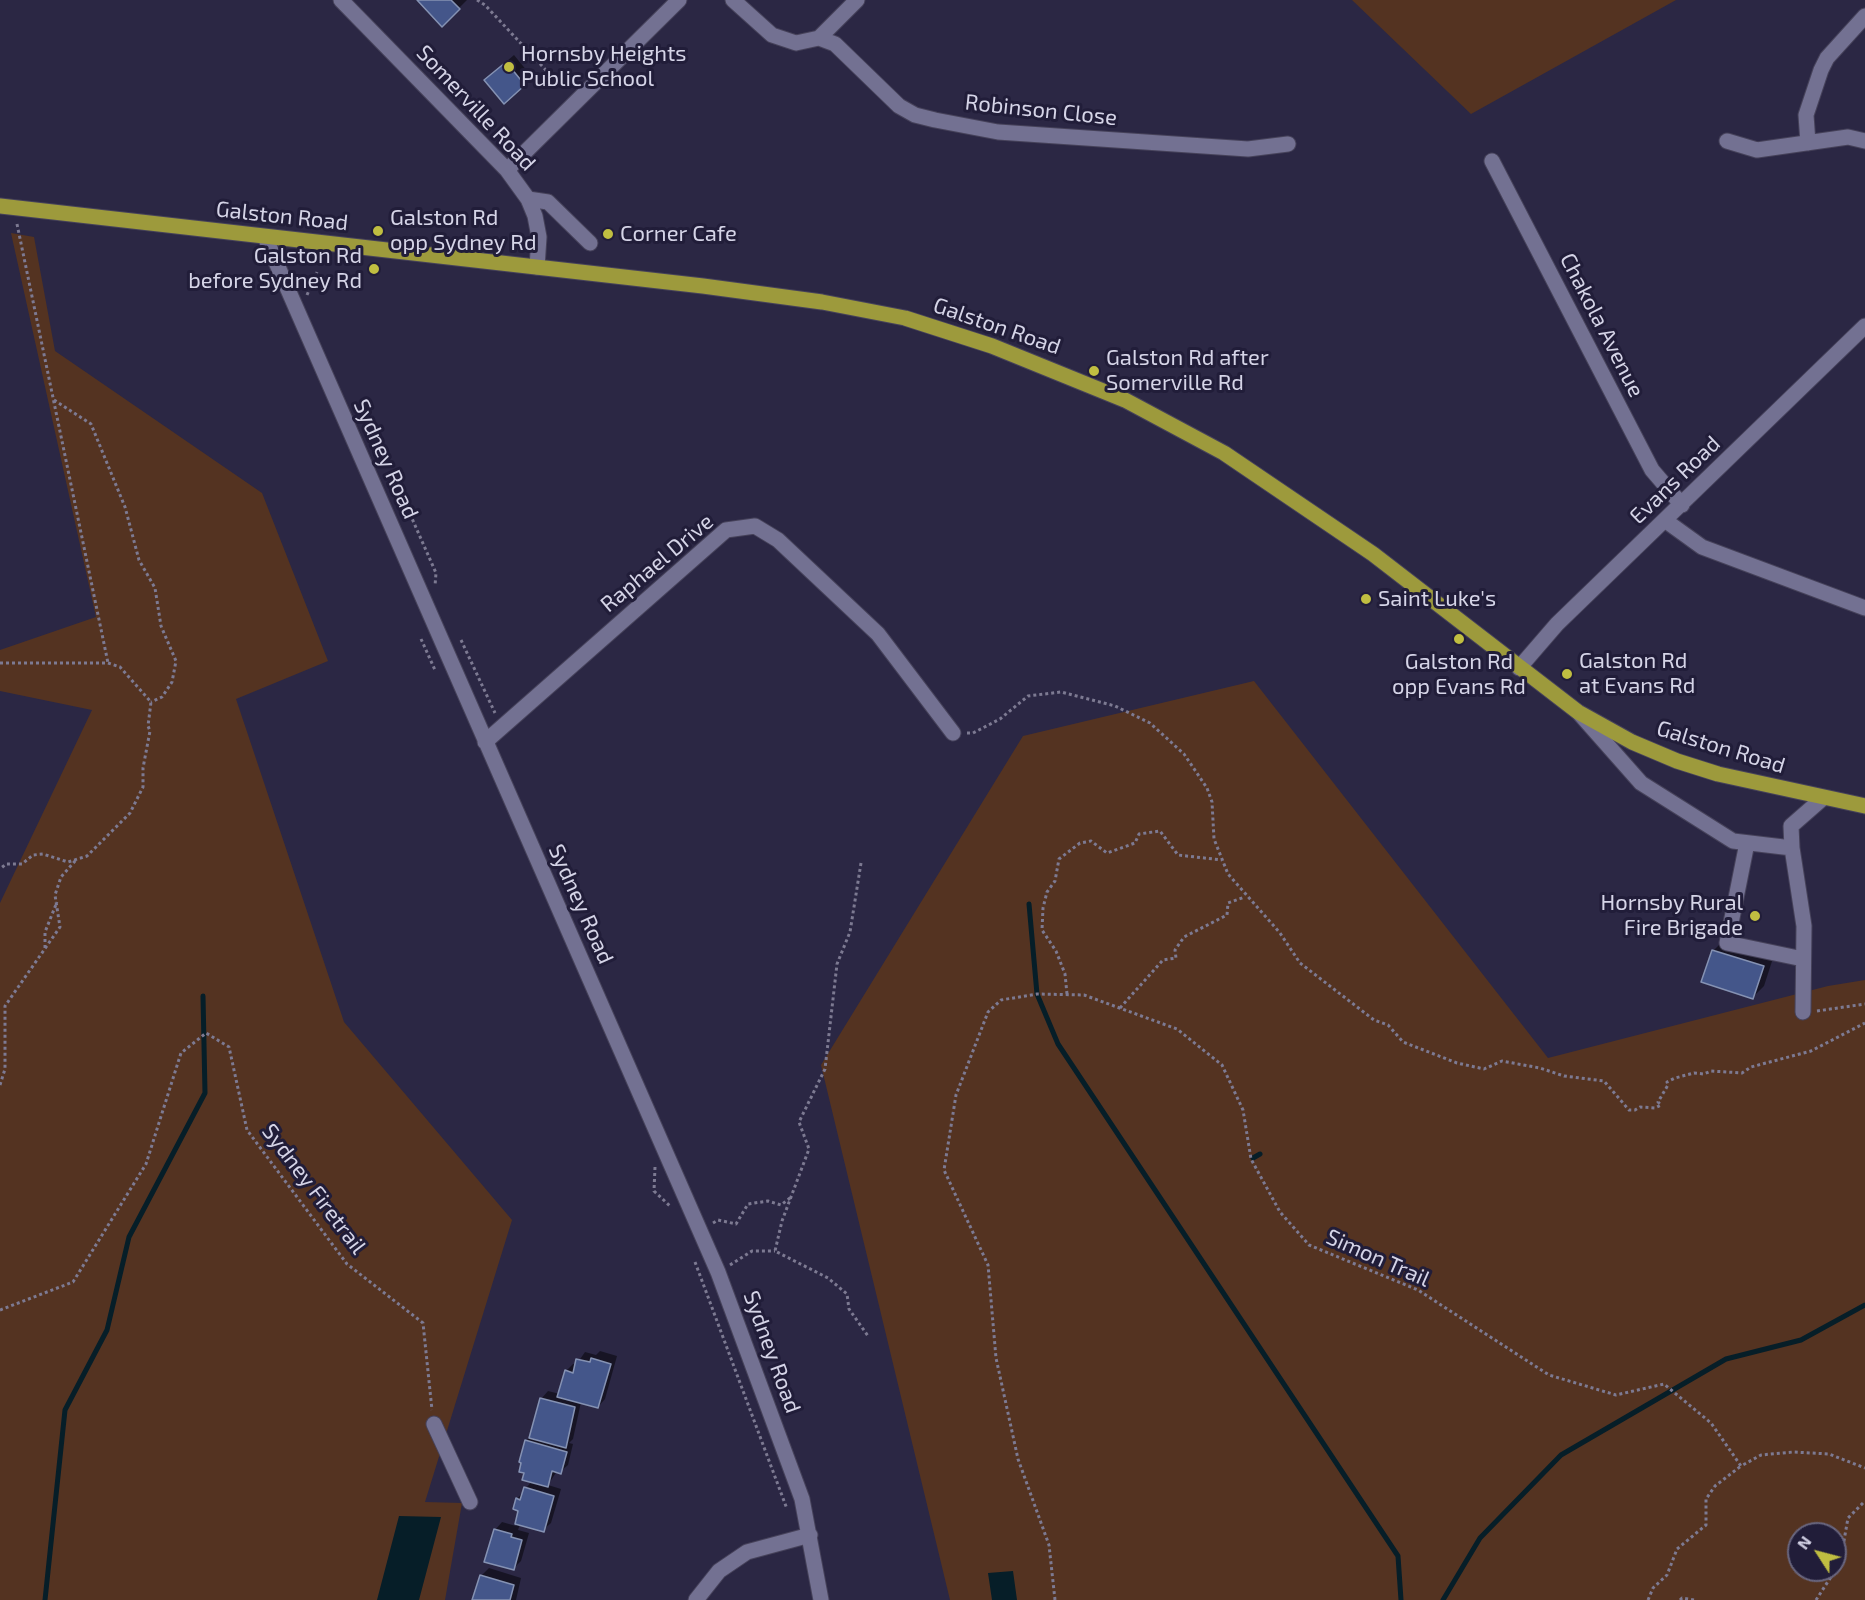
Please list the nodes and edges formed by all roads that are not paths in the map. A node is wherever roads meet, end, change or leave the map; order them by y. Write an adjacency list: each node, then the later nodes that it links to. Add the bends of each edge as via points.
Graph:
1 (341, 0): 12 (street, Somerville Road)
2 (679, 0): 12 (street)
3 (733, 0): 6 (street, via 772,35 796,43)
4 (857, 0): 6 (street)
5 (1865, 15): 9 (street, via 1821,70 1806,116)
6 (819, 38): 10 (street, Robinson Close, via 835,44 899,106 935,120 1010,133 1248,149)
7 (1727, 141): 9 (street, via 1757,150)
8 (1865, 141): 9 (street, via 1848,137)
9 (1808, 143)
10 (1288, 144)
11 (1492, 161): 19 (street, Chakola Avenue, via 1652,470)
12 (507, 170): 13 (street, Somerville Road)
13 (528, 199): 16 (street, via 548,202); 17 (street, Somerville Road, via 539,237)
14 (7, 207): 15 (main road, Galston Road)
15 (265, 237): 17 (main road, Galston Road); 25 (street, Sydney Road)
16 (590, 243)
17 (537, 267): 22 (main road, Galston Road, via 869,310 992,346 1060,373 1125,400 1224,453 1372,554)
18 (1865, 326): 19 (street, Evans Road)
19 (1682, 505): 20 (street, Evans Road)
20 (1665, 520): 21 (street, via 1702,547); 22 (street, Evans Road, via 1557,624)
21 (1865, 608)
22 (1519, 668): 23 (main road, Galston Road)
23 (1578, 712): 26 (main road, Galston Road, via 1677,762 1761,786); 28 (street, via 1641,783 1733,841)
24 (953, 733): 25 (street, Raphael Drive, via 878,634 778,540 755,526 726,530)
25 (485, 742): 34 (street, Sydney Road, via 718,1272 802,1499)
26 (1823, 798): 27 (main road, Galston Road); 29 (street, via 1791,826)
27 (1865, 806)
28 (1748, 843): 29 (street); 30 (street, via 1727,943)
29 (1792, 848): 30 (street, via 1804,926)
30 (1803, 959): 31 (street)
31 (1803, 1012)
32 (434, 1424): 33 (street)
33 (470, 1502)
34 (810, 1535): 35 (street, via 747,1552 719,1571); 36 (street, Sydney Road)
35 (696, 1600)
36 (820, 1600)

